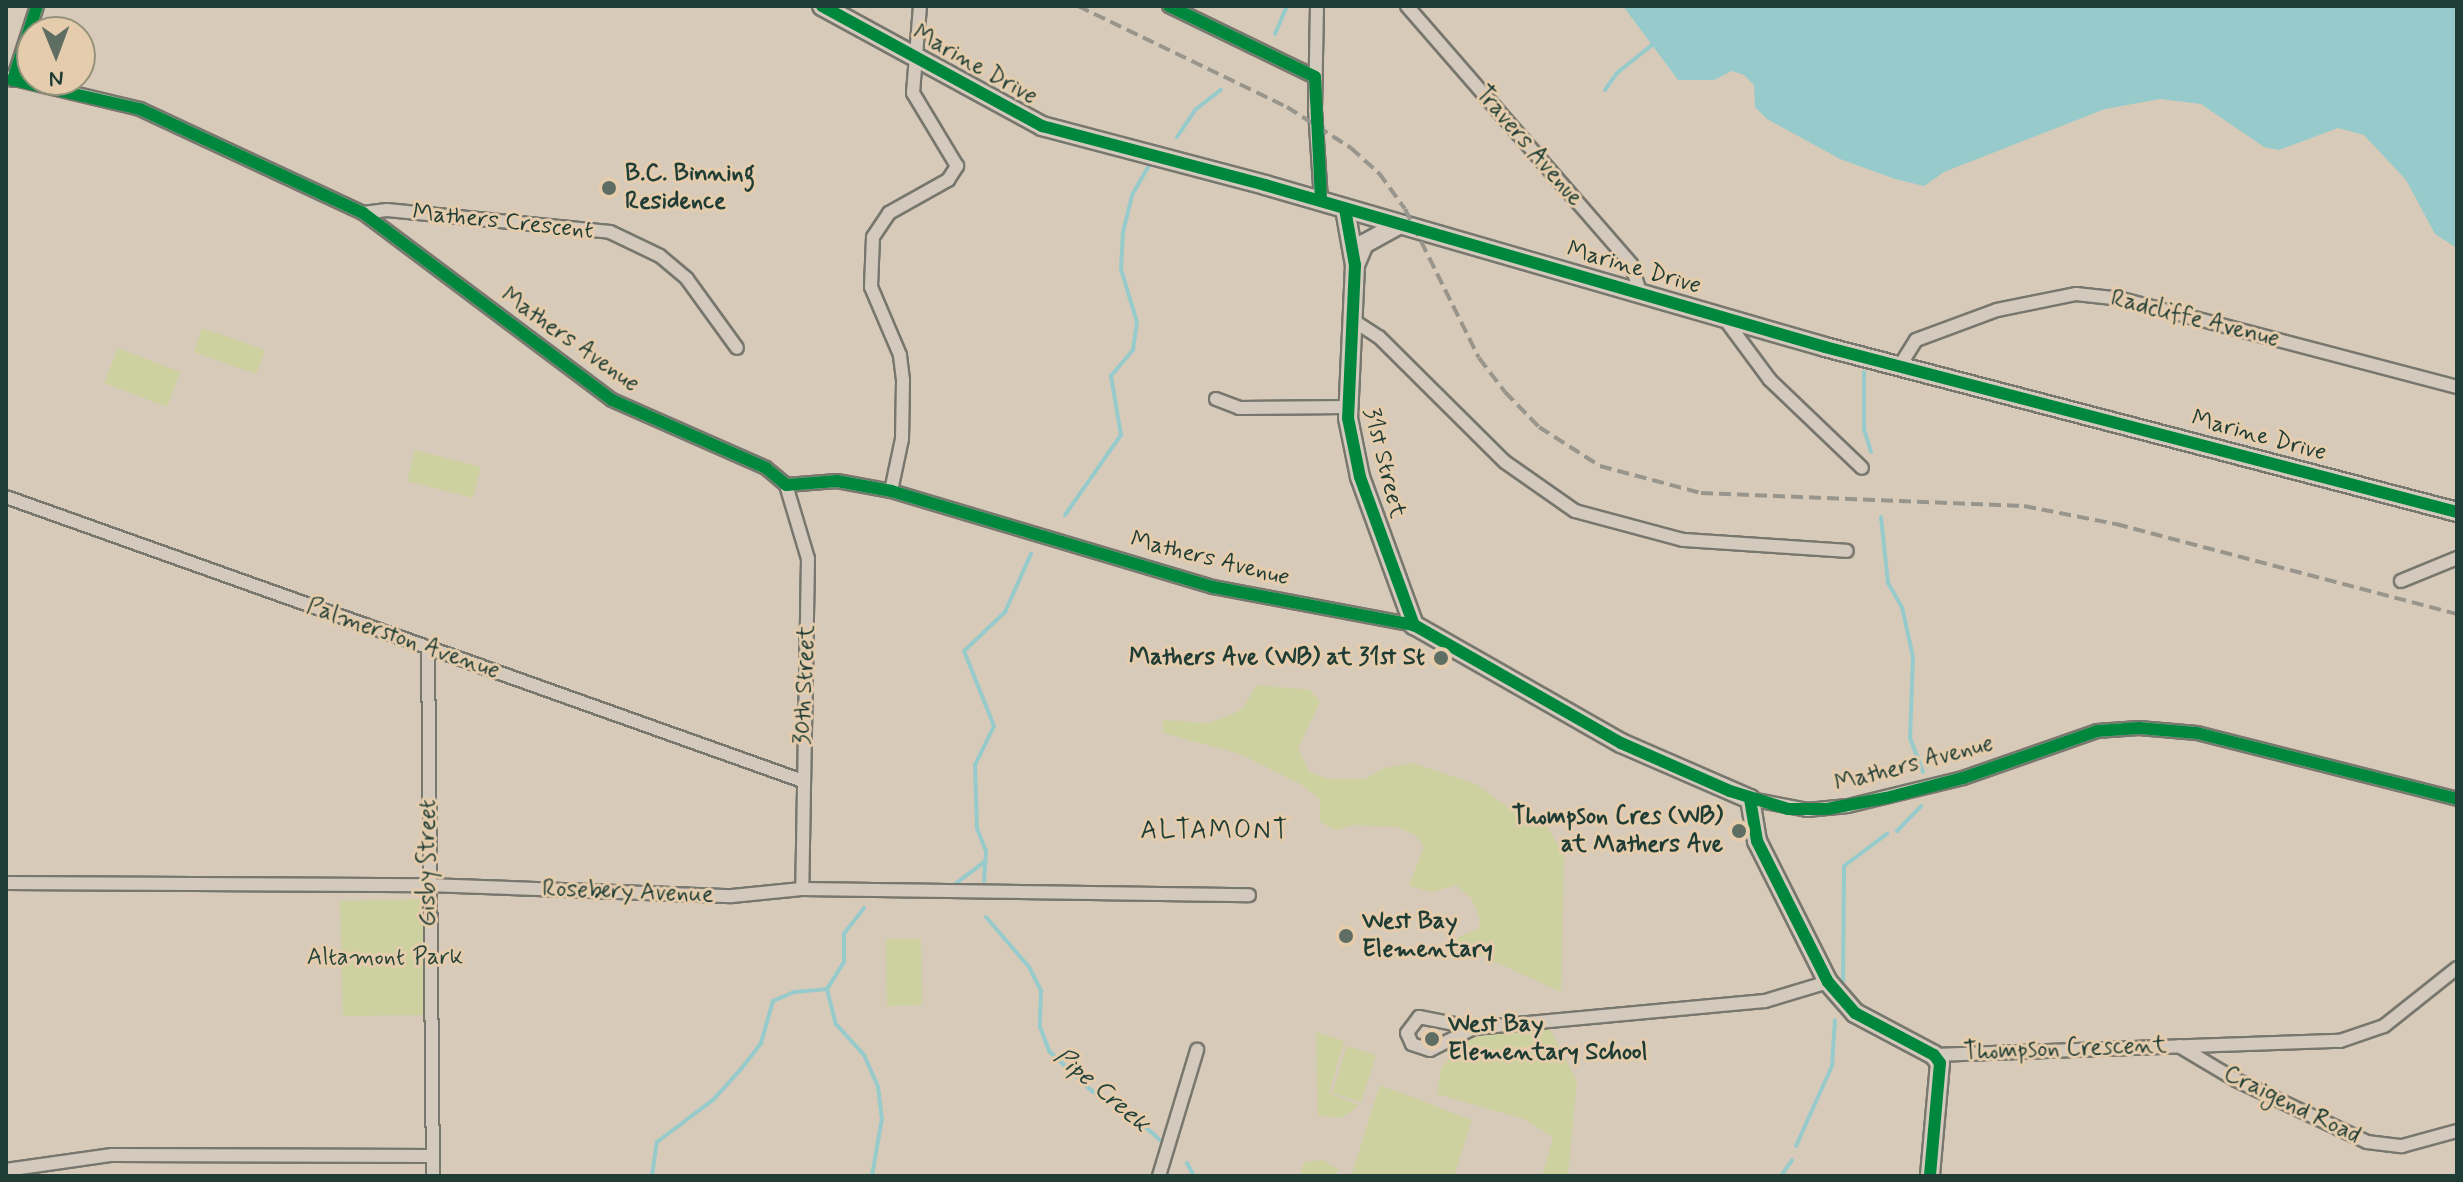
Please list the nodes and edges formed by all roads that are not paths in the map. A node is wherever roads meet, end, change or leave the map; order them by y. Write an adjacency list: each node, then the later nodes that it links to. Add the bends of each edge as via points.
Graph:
1 (37, 6): 9 (street)
2 (822, 6): 7 (main road, Marine Drive)
3 (920, 6): 7 (street)
4 (1169, 6): 8 (street)
5 (1317, 6): 8 (street)
6 (1407, 6): 15 (street, Travers Avenue, via 1631,264)
7 (914, 58): 10 (main road, Marine Drive, via 1042,126); 25 (street, via 913,93 957,166 948,180 889,213 873,237 871,287 900,355 903,380 902,439)
8 (1315, 77): 10 (street)
9 (9, 78): 12 (street, Mathers Avenue, via 140,109)
10 (1321, 201): 11 (main road, Marine Drive)
11 (1345, 209): 13 (main road, Marine Drive); 14 (main road, 31st Street)
12 (363, 213): 18 (street, Mathers Crescent, via 387,210 610,232 660,256 678,271); 24 (street, Mathers Avenue, via 612,400 766,468)
13 (1400, 224): 14 (main road, via 1370,238); 15 (main road, Marine Drive)
14 (1355, 265): 17 (main road, 31st Street)
15 (1640, 292): 16 (main road, Marine Drive)
16 (1723, 318): 19 (main road, Marine Drive); 23 (street, via 1770,380)
17 (1351, 319): 22 (main road, 31st Street); 28 (street, via 1379,337 1505,462 1575,511 1683,540)
18 (737, 348)
19 (1901, 364): 20 (street, Radcliffe Avenue, via 1916,340 1997,310 2076,294 2122,299); 27 (main road, Marine Drive)
20 (2457, 387)
21 (1216, 399): 22 (street, 31st Street, via 1239,408)
22 (1347, 407): 31 (main road, 31st Street, via 1360,477)
23 (1862, 468)
24 (786, 485): 25 (street, Mathers Avenue, via 837,481); 33 (street, 30th Street, via 808,559)
25 (891, 491): 31 (street, Mathers Avenue, via 1213,587)
26 (6, 497): 32 (street, Palmerston Avenue)
27 (2457, 512)
28 (1847, 551)
29 (2457, 558): 30 (street)
30 (2401, 581)
31 (1414, 625): 34 (main road, Mathers Avenue, via 1621,743)
32 (428, 647): 33 (street, Palmerston Avenue); 37 (street, Gisby Street)
33 (800, 780): 38 (street, 30th Street)
34 (1750, 799): 35 (street, Mathers Avenue, via 1798,809 1848,806 1963,778 2097,731 2148,728 2223,739); 41 (main road, Thompson Crescent, via 1757,841)
35 (2457, 799)
36 (6, 883): 37 (street, Rosebery Avenue)
37 (427, 885): 38 (street, Rosebery Avenue, via 732,896); 47 (street, Gisby Street)
38 (802, 889): 39 (street, Rosebery Avenue)
39 (1249, 895)
40 (2457, 968): 43 (street, Thompson Crescent, via 2410,1009 2366,1034 2308,1043)
41 (1828, 982): 42 (street, via 1765,1001); 45 (main road, Thompson Crescent, via 1855,1013)
42 (1474, 1028): 42 (street, via 1426,1016 1412,1022 1407,1033 1412,1044 1430,1050)
43 (2178, 1045): 45 (street, Thompson Crescent); 46 (street, Craigend Road, via 2236,1080 2367,1142 2422,1144)
44 (1197, 1050): 50 (street)
45 (1934, 1055): 51 (main road, via 1941,1080)
46 (2457, 1131)
47 (433, 1156): 48 (street, via 112,1155); 49 (street, Gisby Street)
48 (6, 1170)
49 (433, 1176)
50 (1159, 1176)
51 (1930, 1176)

